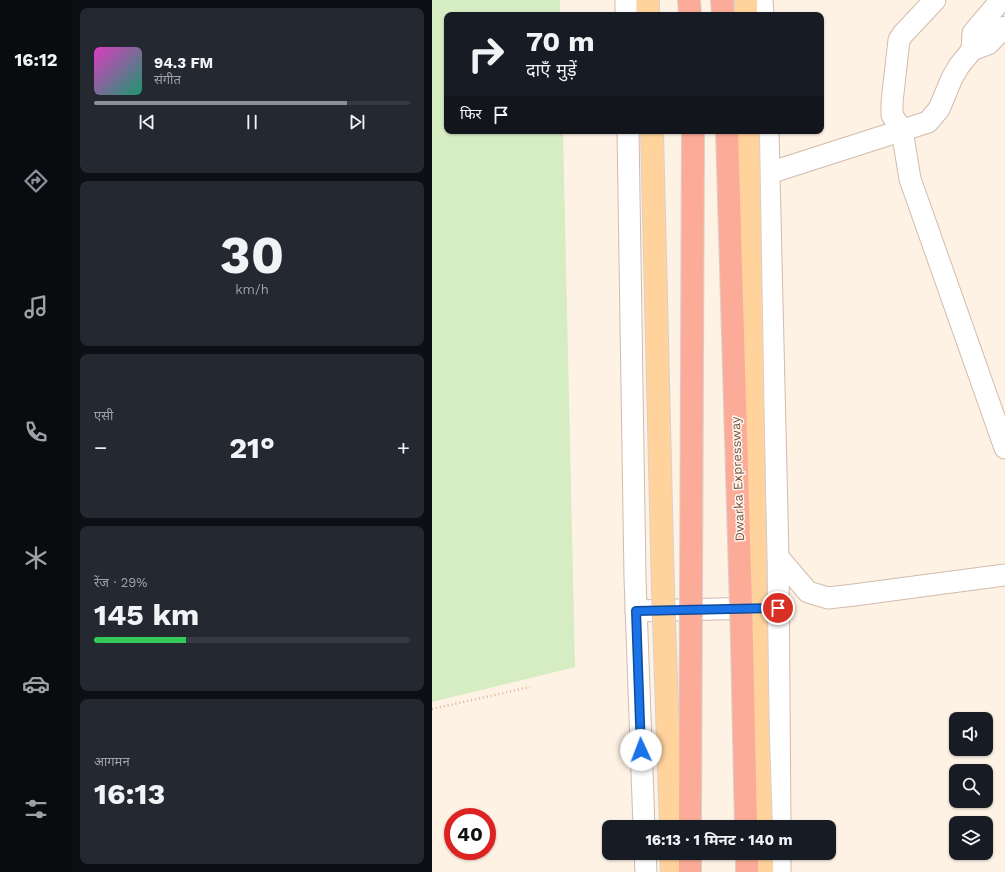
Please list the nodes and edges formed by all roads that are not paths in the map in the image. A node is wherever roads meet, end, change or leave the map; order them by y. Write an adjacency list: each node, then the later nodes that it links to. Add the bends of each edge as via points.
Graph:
1 (626, 0): 9 (street)
2 (648, 0): 10 (main road)
3 (689, 0): 11 (highway)
4 (722, 0): 12 (highway)
5 (746, 0): 13 (main road)
6 (762, 0): 14 (street)
7 (934, 0): 17 (street, via 899,40 892,115)
8 (1001, 5): 16 (street, via 973,33)
9 (626, 12)
10 (648, 12)
11 (690, 12)
12 (723, 12)
13 (746, 12)
14 (763, 12)
15 (1005, 26): 16 (street, via 988,44)
16 (972, 50): 17 (street, via 952,78 934,116 928,122)
17 (902, 130): 24 (street); 25 (street, via 910,180)
18 (628, 134): 29 (street)
19 (652, 134): 31 (main road, bridge)
20 (693, 134): 32 (highway, bridge)
21 (727, 134): 33 (highway, Dwarka Expressway, bridge)
22 (748, 134): 34 (main road, bridge)
23 (768, 134): 24 (street)
24 (769, 173): 26 (street)
25 (1005, 448)
26 (778, 558): 27 (street, via 808,592 828,598); 28 (street)
27 (1005, 575)
28 (778, 608): 29 (street); 35 (street)
29 (636, 611): 30 (street)
30 (644, 820)
31 (670, 820)
32 (690, 820)
33 (746, 820)
34 (761, 820)
35 (780, 820)
36 (645, 860): 42 (street)
37 (671, 860): 43 (main road)
38 (690, 860): 44 (highway)
39 (747, 860): 45 (highway)
40 (762, 860): 46 (main road)
41 (780, 860): 47 (street)
42 (646, 872)
43 (672, 872)
44 (690, 872)
45 (747, 872)
46 (762, 872)
47 (780, 872)

